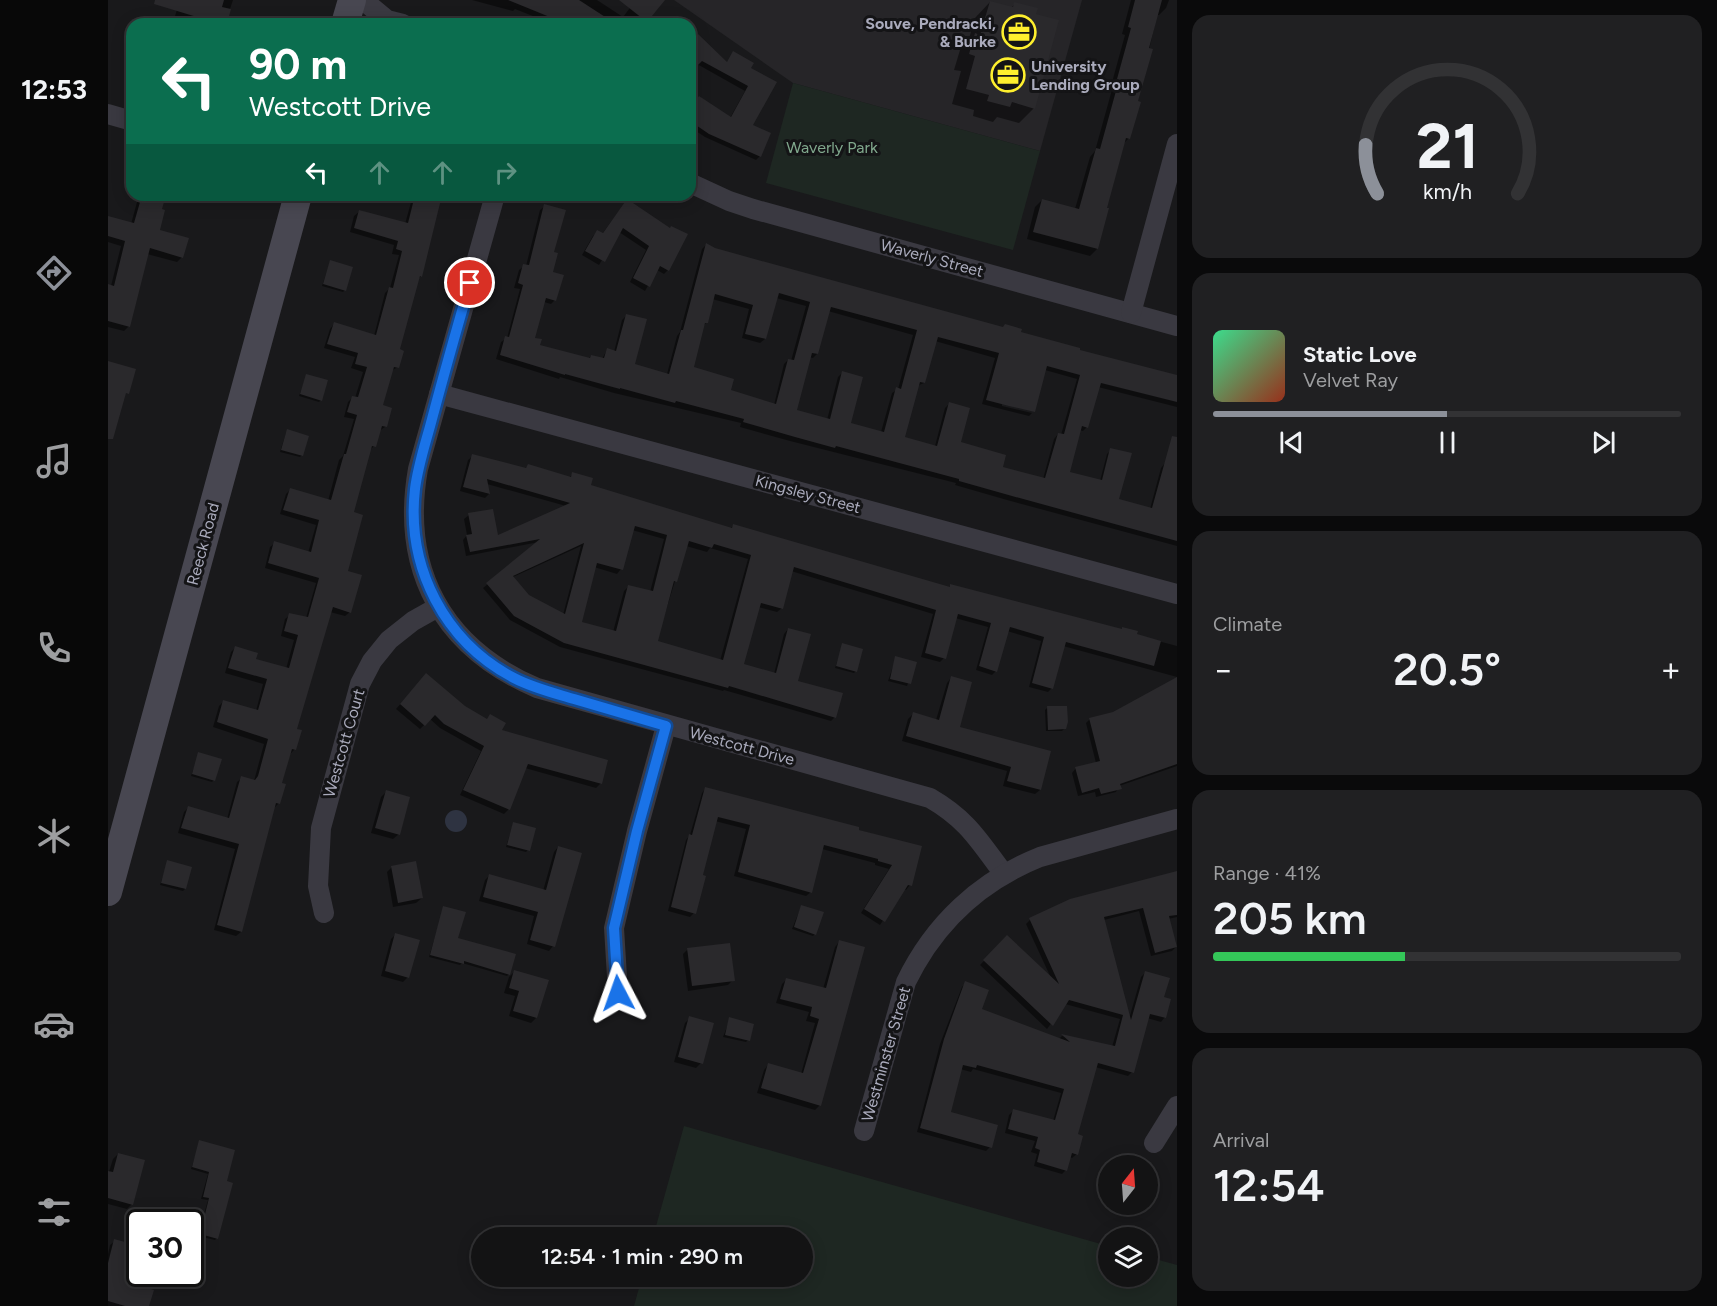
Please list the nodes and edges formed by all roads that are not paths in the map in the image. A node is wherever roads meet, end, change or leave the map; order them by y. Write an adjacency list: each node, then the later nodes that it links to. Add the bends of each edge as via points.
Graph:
1 (352, 0): 3 (street)
2 (363, 0): 4 (street)
3 (347, 18)
4 (385, 18)
5 (108, 114): 6 (street)
6 (126, 119)
7 (1177, 144): 11 (street)
8 (696, 186): 11 (street, Waverly Street, via 753,209)
9 (296, 201): 19 (street, Reeck Road)
10 (493, 201): 13 (street, Westcott Drive)
11 (1131, 313): 12 (street, Waverly Street)
12 (1177, 326)
13 (439, 394): 14 (street, Kingsley Street); 15 (street, Westcott Drive, via 418,469 414,510 419,557)
14 (1177, 594)
15 (438, 607): 16 (street, Westcott Drive, via 455,631 484,659 514,678); 20 (street, Westcott Court, via 389,640 360,684 321,828 318,885)
16 (666, 726): 18 (street, Westcott Drive, via 930,798 969,827); 21 (street, via 614,928)
17 (1177, 819): 18 (street, Westminster Street, via 1040,857)
18 (1004, 874): 23 (street, Westminster Street, via 954,911 915,963 898,1002)
19 (108, 892)
20 (324, 913)
21 (618, 993)
22 (1177, 1106): 24 (street)
23 (864, 1131)
24 (1154, 1143)

